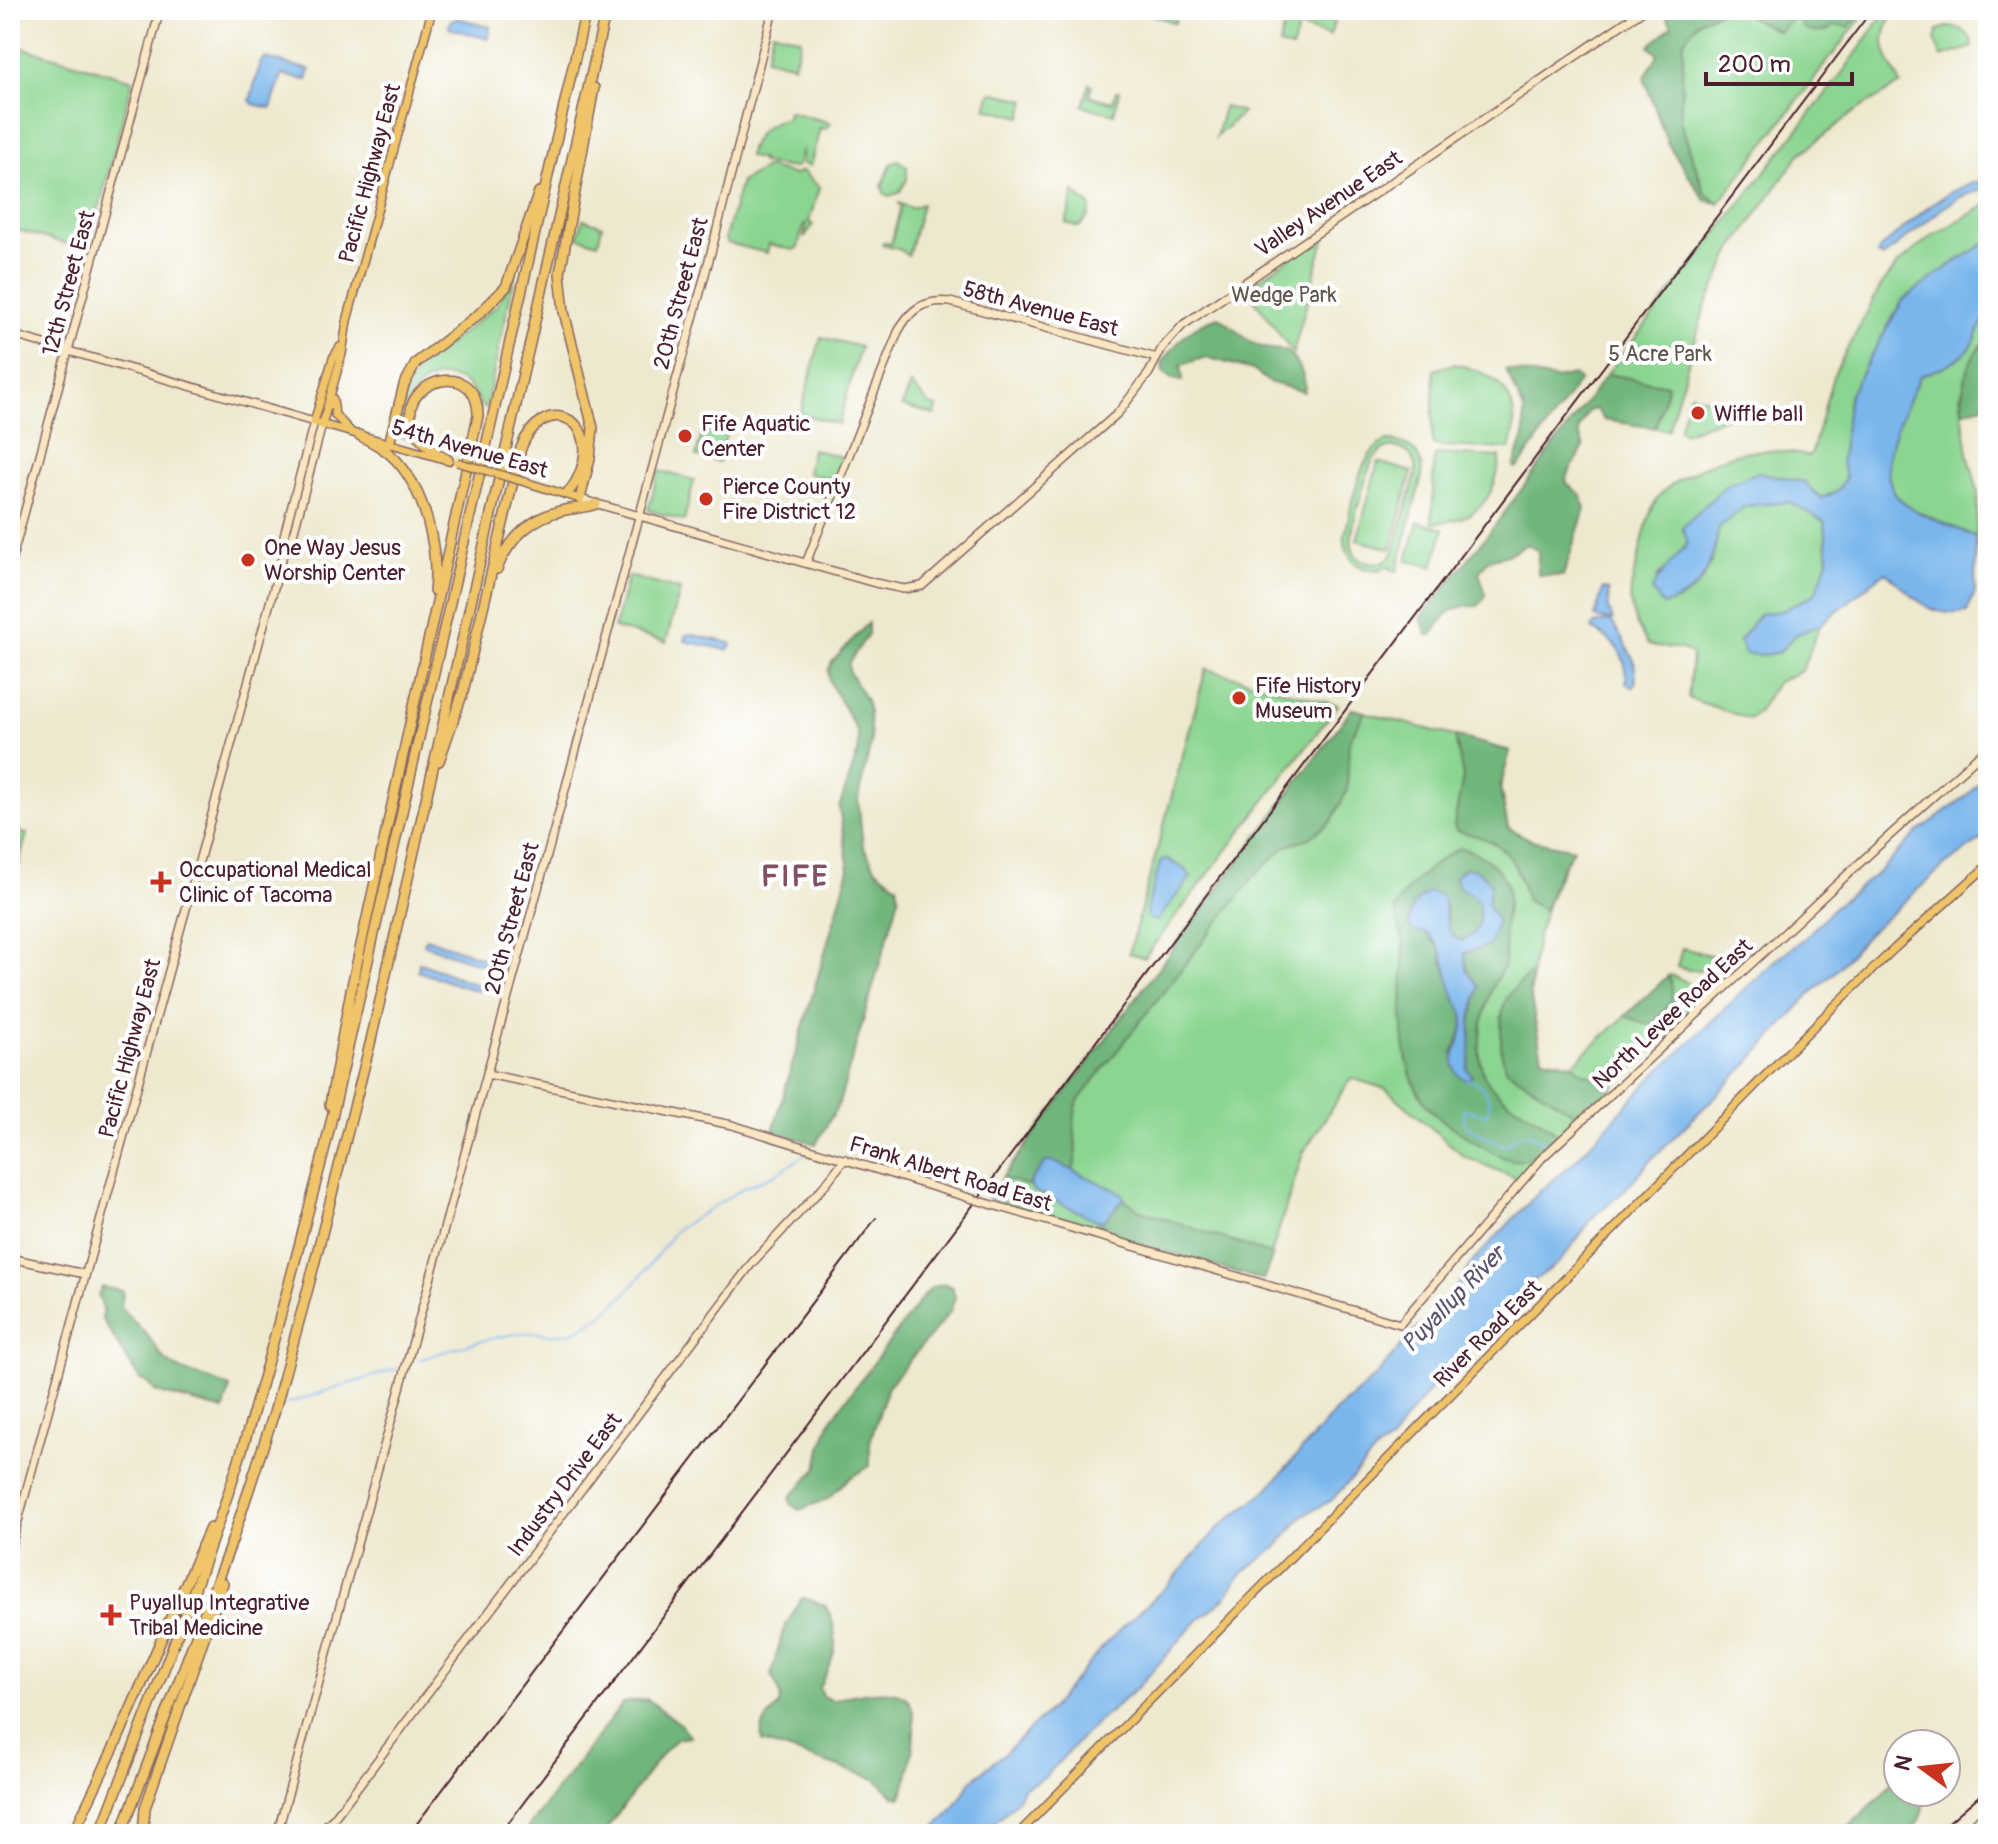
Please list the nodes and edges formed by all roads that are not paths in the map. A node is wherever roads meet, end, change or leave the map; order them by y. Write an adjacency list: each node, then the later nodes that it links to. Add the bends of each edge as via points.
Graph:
1 (160, 10): 11 (main road, 12th Street East)
2 (432, 10): 10 (main road, Pacific Highway East)
3 (586, 10): 8 (highway)
4 (606, 10): 7 (highway)
5 (773, 10): 21 (main road, 20th Street East)
6 (1643, 10): 12 (main road, Valley Avenue East, via 1203,309 1176,331)
7 (597, 48): 19 (highway, via 560,273 564,312 593,428); 27 (highway)
8 (566, 101): 16 (highway, via 506,287 416,363 404,385); 31 (highway)
9 (10, 334): 11 (main road, 54th Avenue East)
10 (341, 345): 13 (main road, Pacific Highway East); 14 (main road, Pacific Highway East, via 333,358)
11 (68, 351): 14 (main road, 54th Avenue East); 23 (main road, 12th Street East)
12 (1157, 358): 22 (main road, 58th Avenue East, via 950,302 917,308 898,332); 24 (main road, Valley Avenue East, via 1118,413)
13 (334, 384): 14 (main road, Pacific Highway East); 15 (main road, via 334,411)
14 (318, 424): 15 (main road, 54th Avenue East); 34 (main road, Pacific Highway East, via 290,546 283,555)
15 (356, 434): 16 (main road, 54th Avenue East); 28 (highway, via 391,456 406,473 435,553 434,590)
16 (389, 444): 17 (main road, 54th Avenue East)
17 (452, 461): 18 (main road, 54th Avenue East, bridge); 28 (highway, via 424,441 411,418 420,391 445,380 468,389 478,416)
18 (566, 494): 19 (main road, 54th Avenue East); 25 (highway, via 583,463 584,437 568,420 544,418 531,428 521,448)
19 (580, 499): 20 (main road, 54th Avenue East)
20 (596, 504): 21 (main road, 54th Avenue East); 25 (highway, via 554,513 521,532 504,553)
21 (637, 517): 22 (main road, 54th Avenue East); 30 (main road, 20th Street East)
22 (806, 563): 24 (main road, 54th Avenue East, via 894,588)
23 (10, 566)
24 (922, 586)
25 (483, 606): 27 (highway, via 463,692)
26 (1988, 747): 35 (main road, North Levee Road East, via 1542,1158)
27 (426, 798): 37 (highway, via 310,1281)
28 (384, 838): 31 (highway, via 332,1082)
29 (1988, 865): 47 (main road, River Road East, via 1818,1022)
30 (487, 1074): 32 (main road, Frank Albert Road East, via 732,1125); 40 (main road, 20th Street East)
31 (324, 1152): 36 (highway)
32 (845, 1159): 35 (main road, Frank Albert Road East, bridge); 46 (main road, Industry Drive East, via 752,1263 334,1818)
33 (10, 1258): 34 (main road)
34 (85, 1274): 38 (main road, Pacific Highway East)
35 (1400, 1324)
36 (241, 1451): 41 (highway); 42 (highway)
37 (232, 1541): 43 (highway); 44 (highway, via 211,1624 145,1808)
38 (10, 1550)
39 (1988, 1810): 48 (main road)
40 (278, 1832): 45 (main road)
41 (73, 1834)
42 (100, 1834)
43 (121, 1834)
44 (143, 1834)
45 (296, 1834)
46 (316, 1834)
47 (1018, 1834)
48 (1964, 1834)

